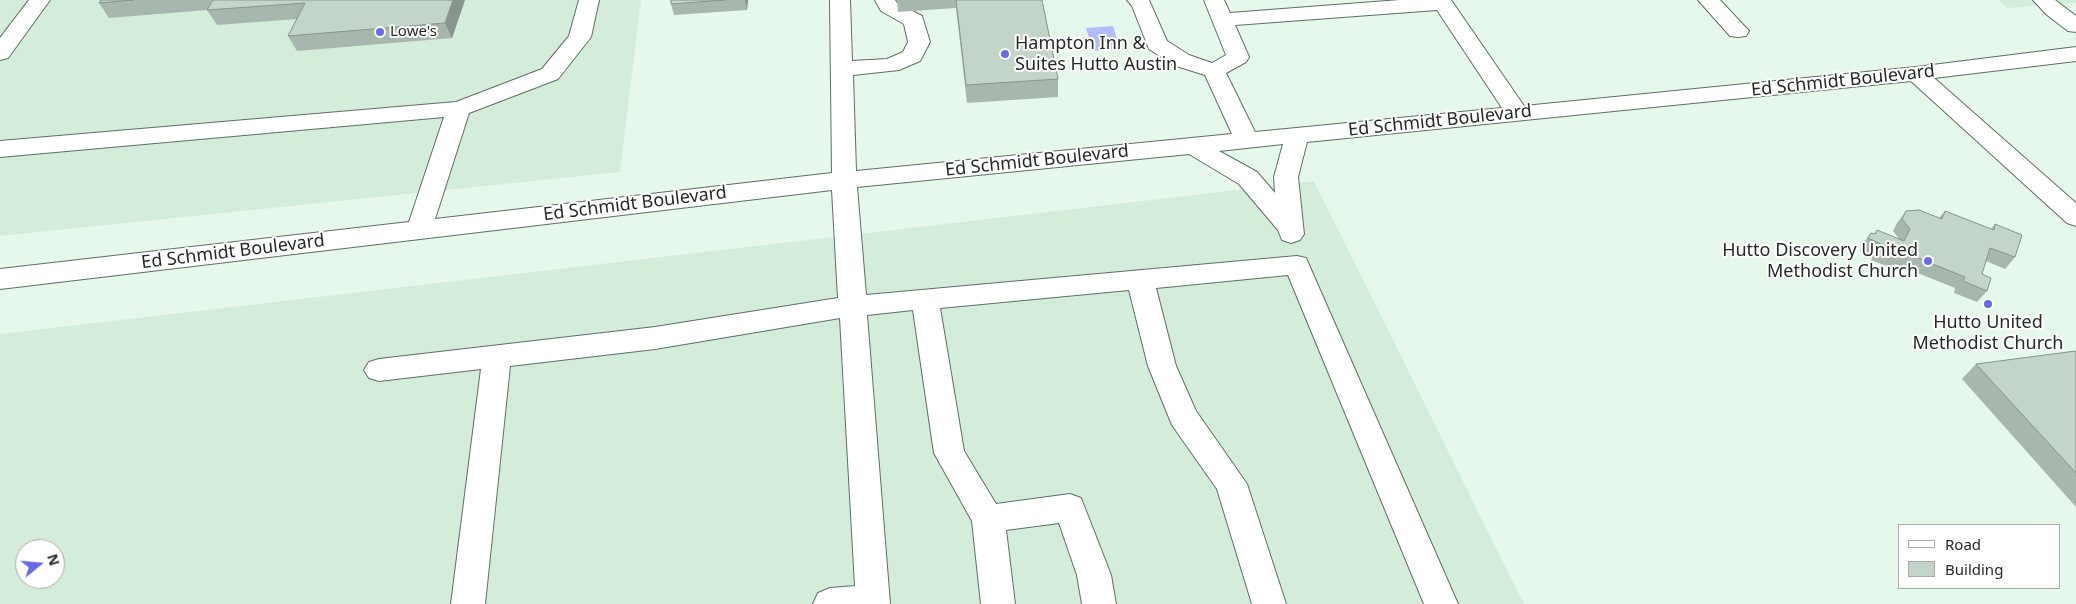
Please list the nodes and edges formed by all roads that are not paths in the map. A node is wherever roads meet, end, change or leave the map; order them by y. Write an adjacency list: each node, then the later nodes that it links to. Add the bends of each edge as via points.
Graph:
1 (40, 0): 13 (street)
2 (588, 0): 18 (street, via 580,37 550,74)
3 (840, 0): 15 (street)
4 (885, 0): 15 (street, via 888,7 914,21 919,42 912,56 891,65)
5 (1137, 0): 16 (street, via 1157,44 1181,60)
6 (1214, 0): 10 (street)
7 (1708, 0): 12 (street)
8 (2043, 0): 11 (street)
9 (1442, 2): 10 (street); 19 (street)
10 (1222, 20): 16 (street, via 1238,57)
11 (2076, 26)
12 (1738, 30)
13 (0, 53)
14 (2076, 54): 17 (street, Ed Schmidt Boulevard)
15 (842, 69): 24 (street)
16 (1214, 71): 21 (street)
17 (1916, 74): 19 (street, Ed Schmidt Boulevard); 25 (street)
18 (459, 109): 23 (street); 27 (street)
19 (1517, 113): 20 (street, Ed Schmidt Boulevard)
20 (1296, 135): 21 (street, Ed Schmidt Boulevard); 26 (street, via 1286,178)
21 (1247, 140): 22 (street, Ed Schmidt Boulevard)
22 (1192, 145): 24 (street, Ed Schmidt Boulevard); 26 (street, via 1248,178)
23 (0, 149)
24 (844, 180): 27 (street, Ed Schmidt Boulevard); 32 (street)
25 (2076, 217)
26 (1291, 229): 28 (street)
27 (419, 230): 29 (street, Ed Schmidt Boulevard)
28 (1297, 265): 30 (street); 42 (street)
29 (0, 279)
30 (1140, 280): 31 (street); 41 (street, via 1162,366 1183,417 1231,484)
31 (925, 300): 32 (street); 35 (street, via 949,453)
32 (852, 306): 33 (street, via 654,338); 36 (street)
33 (496, 356): 34 (street); 37 (street)
34 (379, 370)
35 (988, 518): 39 (street); 40 (street, via 1070,508 1094,575)
36 (872, 602): 38 (street)
37 (468, 604)
38 (830, 604)
39 (998, 604)
40 (1099, 604)
41 (1269, 604)
42 (1441, 604)

